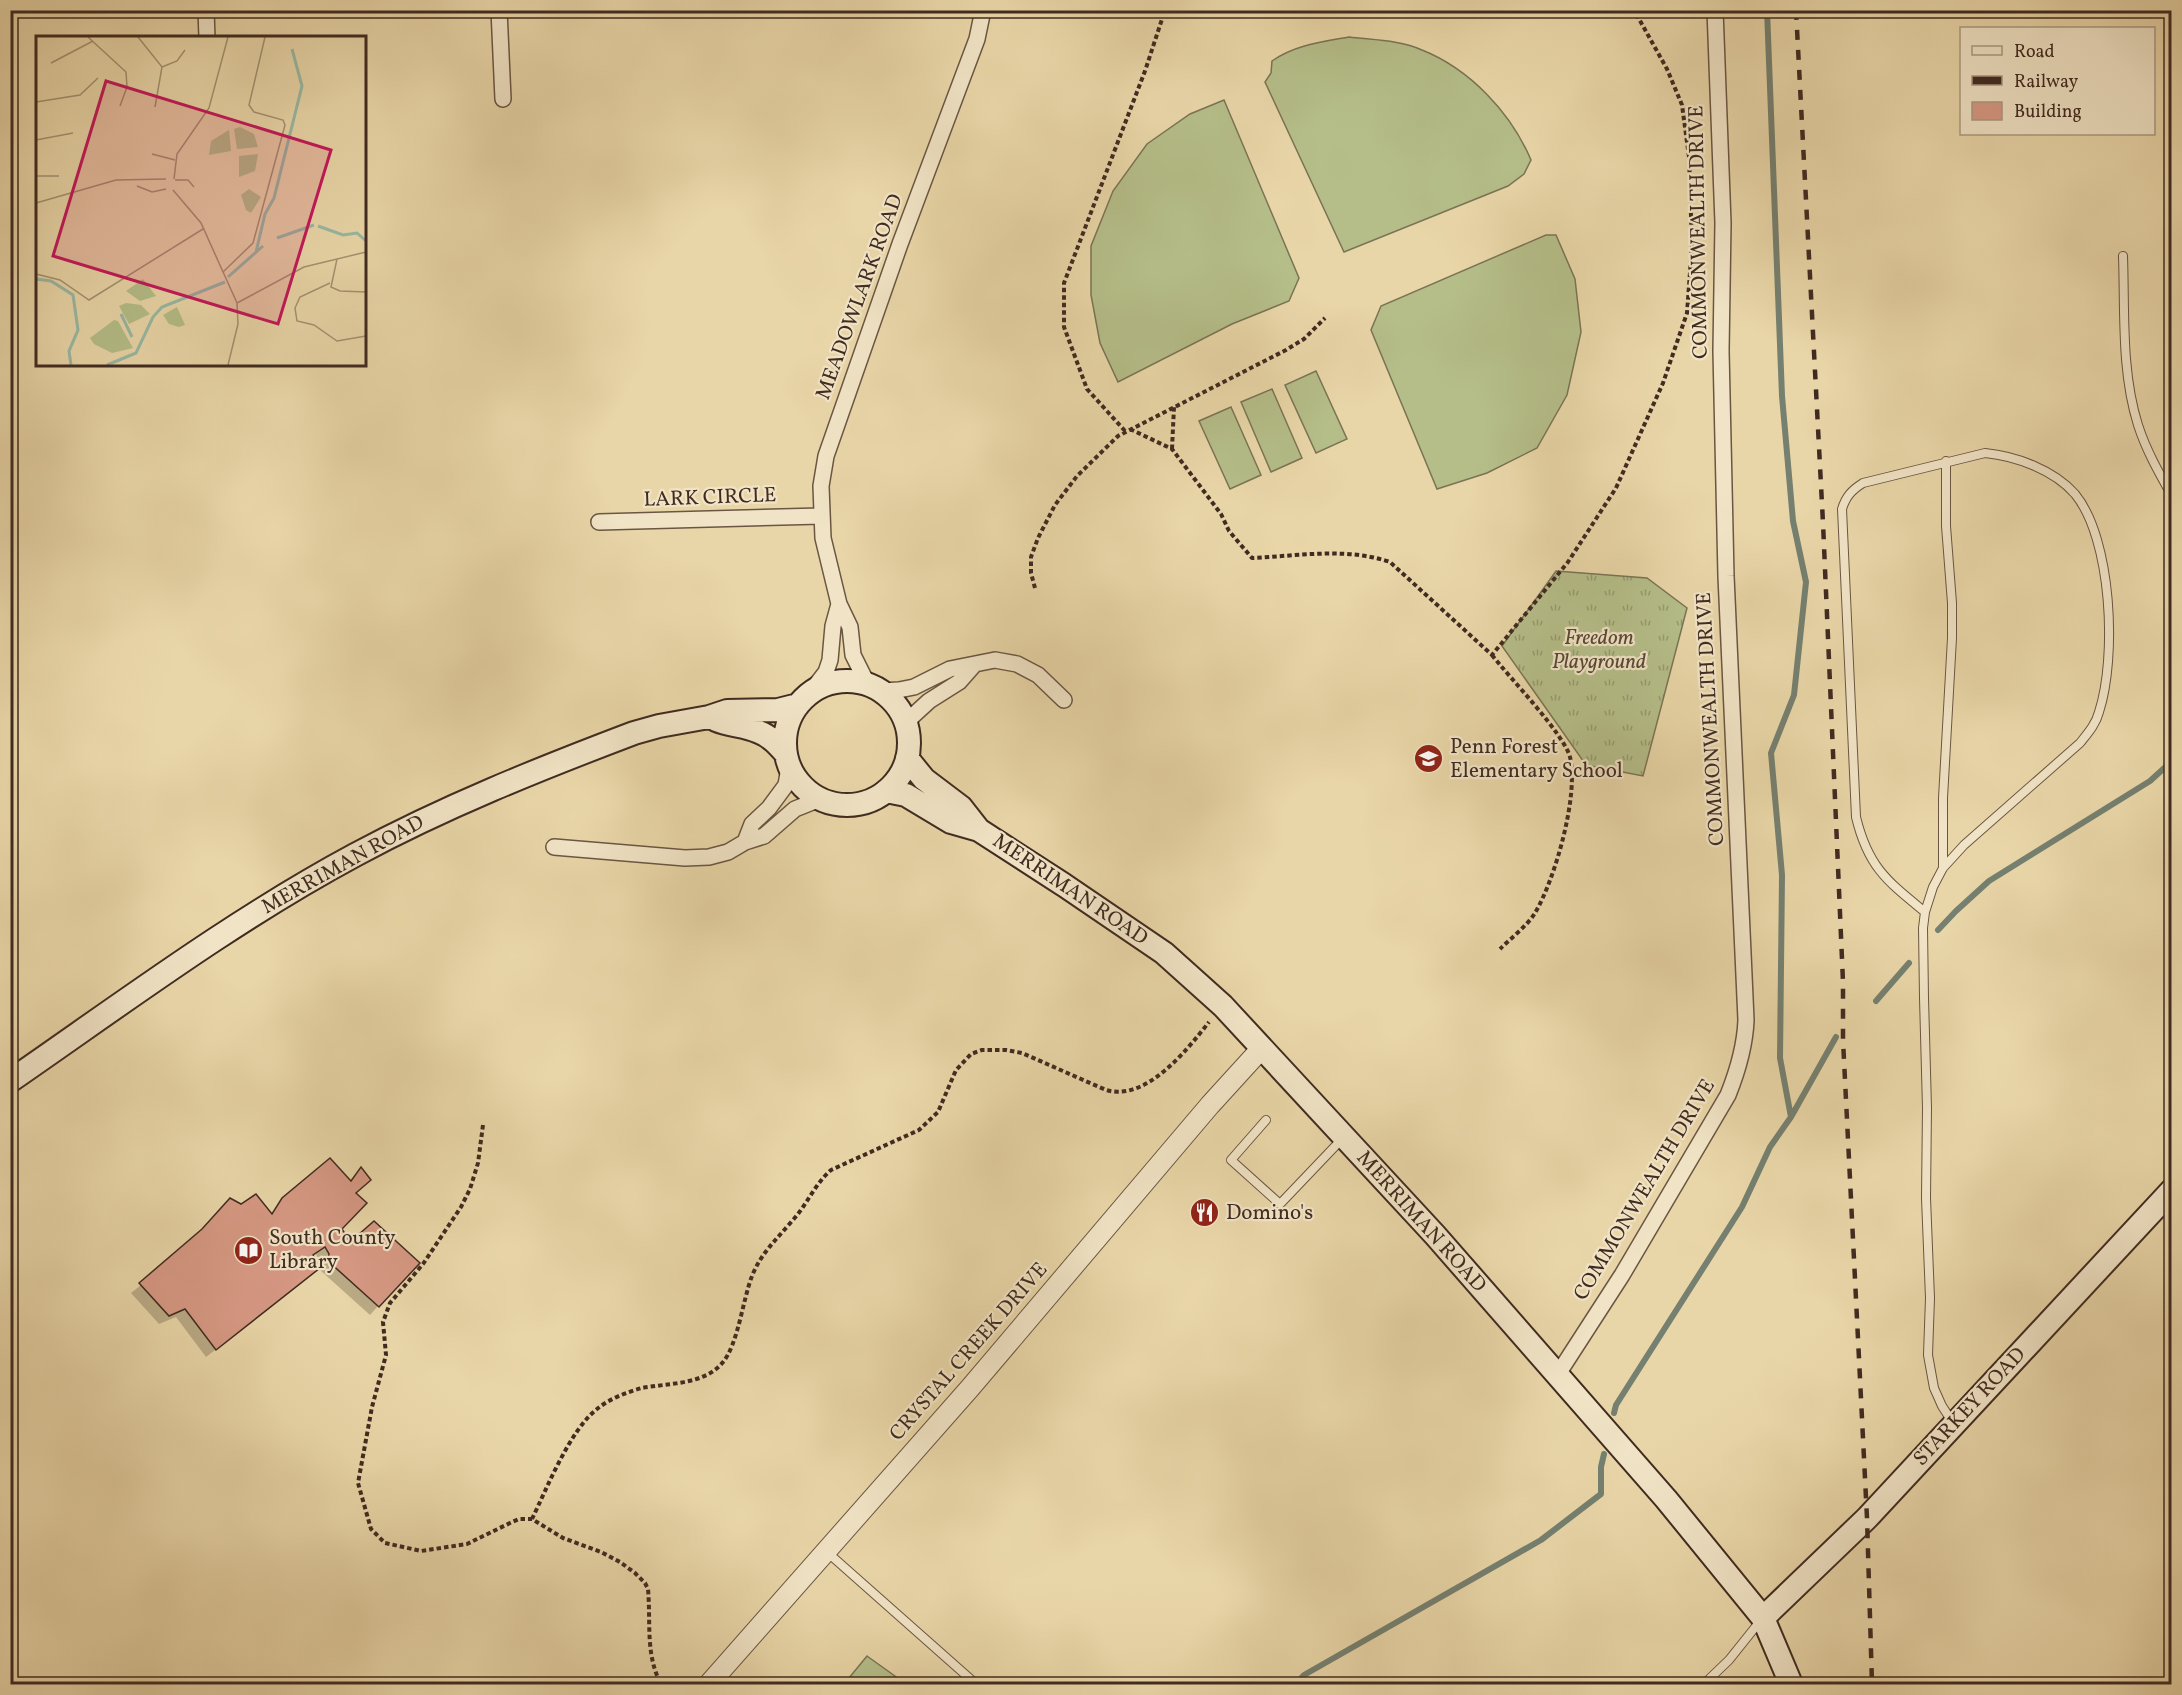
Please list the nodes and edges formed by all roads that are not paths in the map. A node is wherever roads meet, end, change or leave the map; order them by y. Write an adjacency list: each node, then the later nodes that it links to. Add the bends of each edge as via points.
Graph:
1 (206, 10): 5 (street)
2 (499, 10): 6 (street)
3 (983, 10): 10 (street, MEADOWLARK ROAD, via 977,39 825,456)
4 (1715, 10): 33 (street, COMMONWEALTH DRIVE, via 1723,223 1721,351 1726,576 1745,1038 1728,1095 1622,1275)
5 (207, 36)
6 (503, 99)
7 (2123, 256): 9 (lane, via 2129,389 2148,452)
8 (1946, 461): 26 (lane, via 1952,638); 26 (lane, via 1985,453 2003,455 2034,466 2074,493 2094,531 2103,568 2109,639 2105,686 2092,727 2080,743); 27 (lane, via 1863,483 1852,490 1842,509 1856,817 1872,862)
9 (2172, 496)
10 (821, 516): 11 (street, LARK CIRCLE); 12 (street, MEADOWLARK ROAD)
11 (600, 522)
12 (839, 604): 14 (street, MEADOWLARK ROAD, via 850,627 856,665); 15 (street, MEADOWLARK ROAD, via 831,660)
13 (974, 665): 14 (street, via 950,669 914,687); 16 (street, via 995,660 1017,664 1038,675); 18 (street, via 959,682 929,701)
14 (874, 688): 15 (main road, via 838,682 823,686); 18 (main road, via 890,699)
15 (804, 699): 17 (main road, MERRIMAN ROAD, via 778,710 726,711); 20 (main road, via 787,728)
16 (1064, 700)
17 (709, 717): 20 (main road, via 760,732 775,742); 29 (main road, MERRIMAN ROAD, via 659,726 604,744 375,844 247,918)
18 (905, 723): 19 (main road)
19 (907, 758): 21 (main road); 23 (main road, MERRIMAN ROAD, via 924,779 961,807)
20 (788, 760): 22 (main road, via 802,786); 24 (street, via 786,785 752,824)
21 (886, 791): 22 (main road, via 855,805); 23 (main road, MERRIMAN ROAD, via 906,795 951,822)
22 (820, 800): 24 (street, via 795,809 764,836)
23 (979, 830): 28 (main road, MERRIMAN ROAD, via 1164,953 1222,1006)
24 (745, 842): 25 (street, via 728,852 685,858)
25 (554, 848)
26 (1943, 868): 27 (lane)
27 (1925, 912): 34 (lane, via 1928,1355 1934,1388)
28 (1261, 1049): 31 (main road, MERRIMAN ROAD); 35 (street, CRYSTAL CREEK DRIVE)
29 (10, 1081)
30 (1266, 1120): 31 (lane, via 1231,1160 1280,1204)
31 (1344, 1137): 33 (main road, MERRIMAN ROAD)
32 (2172, 1190): 34 (main road, STARKEY ROAD)
33 (1558, 1374): 36 (main road, MERRIMAN ROAD)
34 (1954, 1425): 36 (main road, STARKEY ROAD, via 1867,1518)
35 (827, 1552): 37 (street, CRYSTAL CREEK DRIVE); 38 (lane)
36 (1762, 1618): 39 (lane); 40 (main road, MERRIMAN ROAD)
37 (709, 1684)
38 (976, 1684)
39 (1704, 1684)
40 (1791, 1684)

